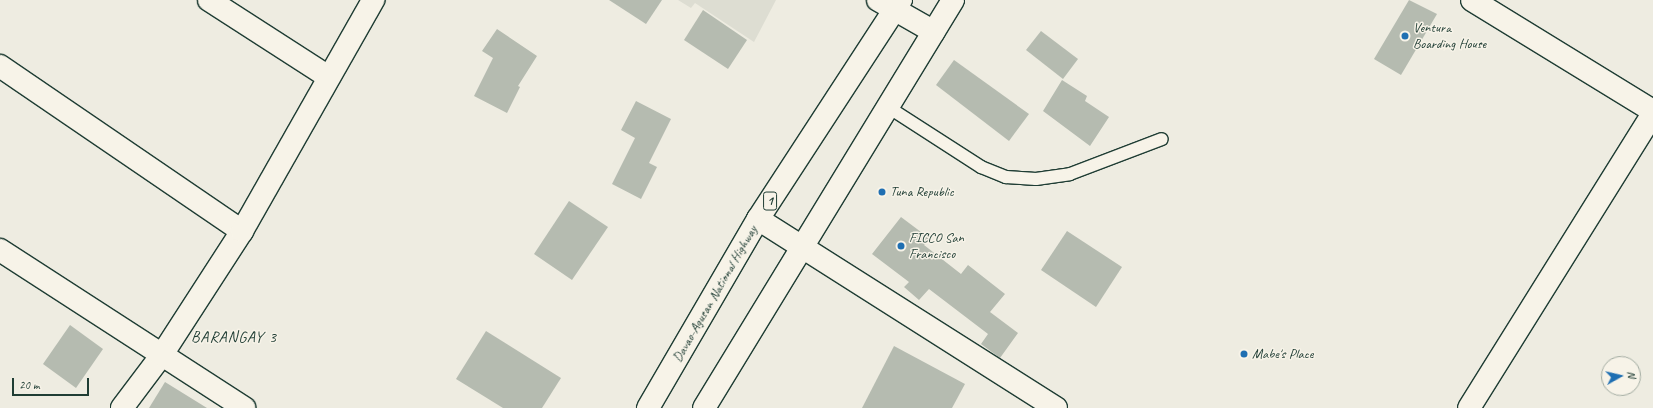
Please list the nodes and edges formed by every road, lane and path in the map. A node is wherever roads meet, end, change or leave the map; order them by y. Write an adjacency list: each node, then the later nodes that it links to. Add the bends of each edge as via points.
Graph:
1 (209, 0): 8 (main road)
2 (373, 0): 8 (main road)
3 (953, 0): 6 (main road)
4 (1472, 0): 10 (main road)
5 (891, 3): 6 (main road); 12 (main road, Davao-Agusan National Highway / 1)
6 (934, 32): 9 (main road)
7 (0, 66): 13 (main road)
8 (327, 76): 13 (main road)
9 (888, 107): 11 (lane, via 981,167 1006,177 1036,180 1070,174); 15 (main road)
10 (1653, 112): 22 (main road)
11 (1162, 139)
12 (758, 220): 15 (main road); 19 (main road, Davao-Agusan National Highway / 1)
13 (242, 231): 16 (main road)
14 (0, 250): 16 (main road)
15 (803, 251): 20 (main road); 21 (main road)
16 (162, 356): 17 (main road); 18 (main road)
17 (122, 408)
18 (244, 408)
19 (648, 408)
20 (704, 408)
21 (1056, 408)
22 (1469, 408)

